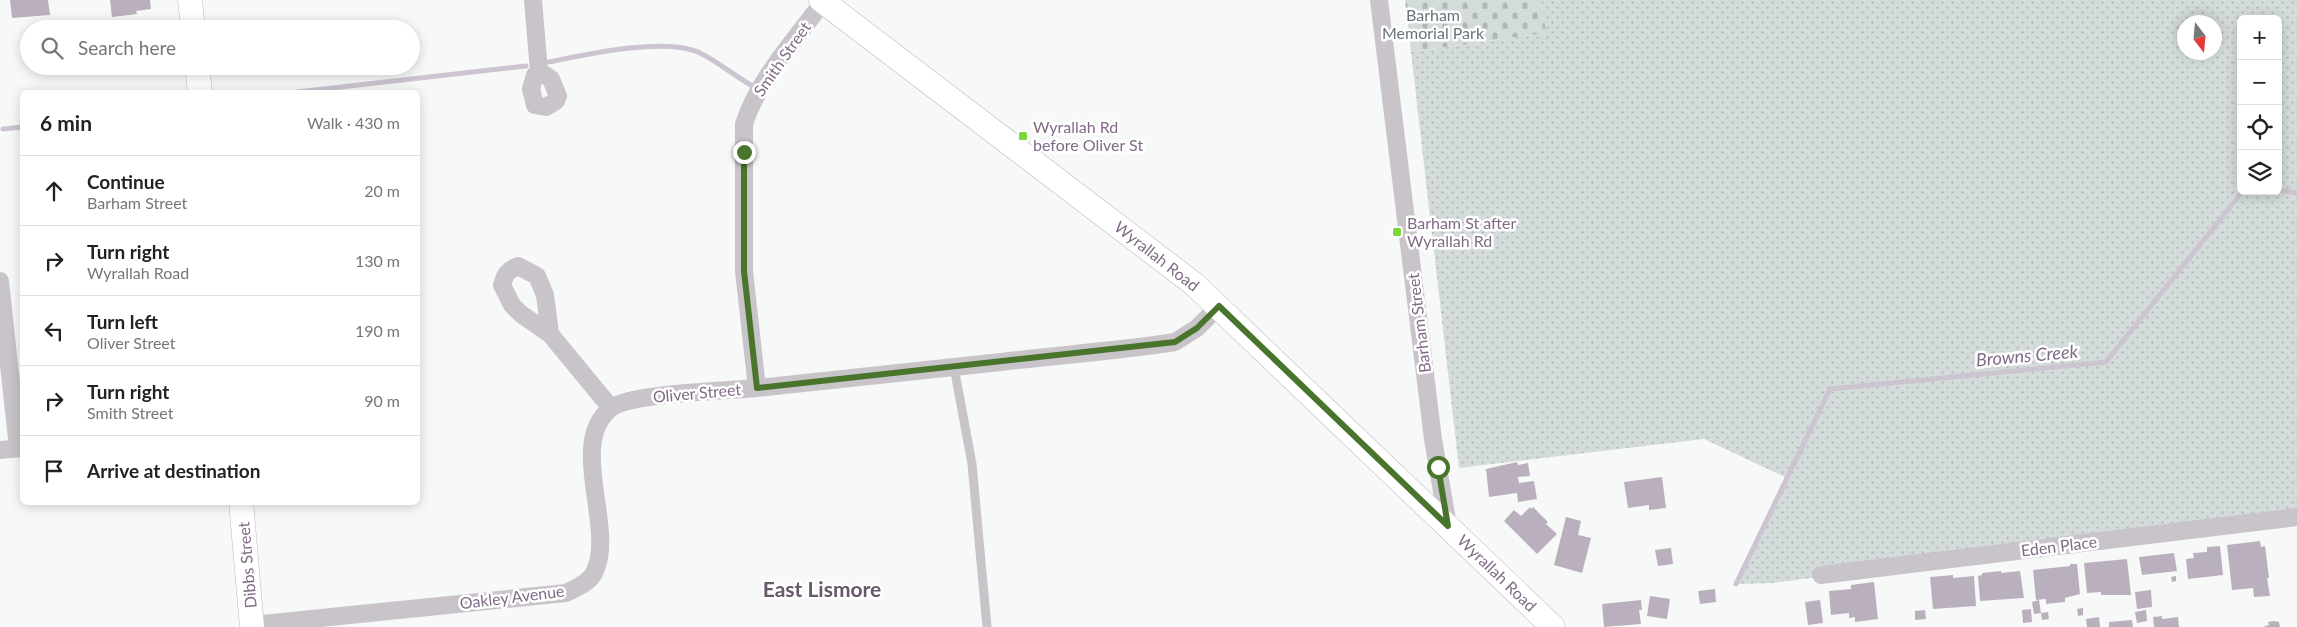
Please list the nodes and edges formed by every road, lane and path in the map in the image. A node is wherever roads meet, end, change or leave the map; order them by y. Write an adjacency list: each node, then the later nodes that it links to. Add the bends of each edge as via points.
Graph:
1 (190, 0): 5 (main road)
2 (533, 0): 6 (street)
3 (1379, 0): 18 (street, Barham Street, via 1433,439)
4 (822, 1): 10 (main road, Wyrallah Road); 13 (street, Smith Street, via 763,84 744,124 744,271)
5 (192, 20)
6 (539, 71)
7 (198, 75): 8 (main road)
8 (200, 90)
9 (0, 281): 15 (street)
10 (1219, 306): 12 (street, Oliver Street, via 1197,328 1175,342); 18 (main road, Wyrallah Road)
11 (550, 334): 14 (street)
12 (954, 367): 13 (street, Oliver Street); 21 (lane, via 972,464)
13 (757, 388): 14 (street, Oliver Street, via 660,396 620,403)
14 (611, 408): 20 (street, Oakley Avenue, via 598,428 593,444 592,467 601,551 594,574 584,584 566,593)
15 (13, 449)
16 (241, 505): 20 (main road, Dibbs Street)
17 (2297, 517): 19 (street, Eden Place)
18 (1448, 526): 22 (main road, Wyrallah Road)
19 (1821, 576)
20 (252, 626)
21 (987, 627)
22 (1554, 627)

